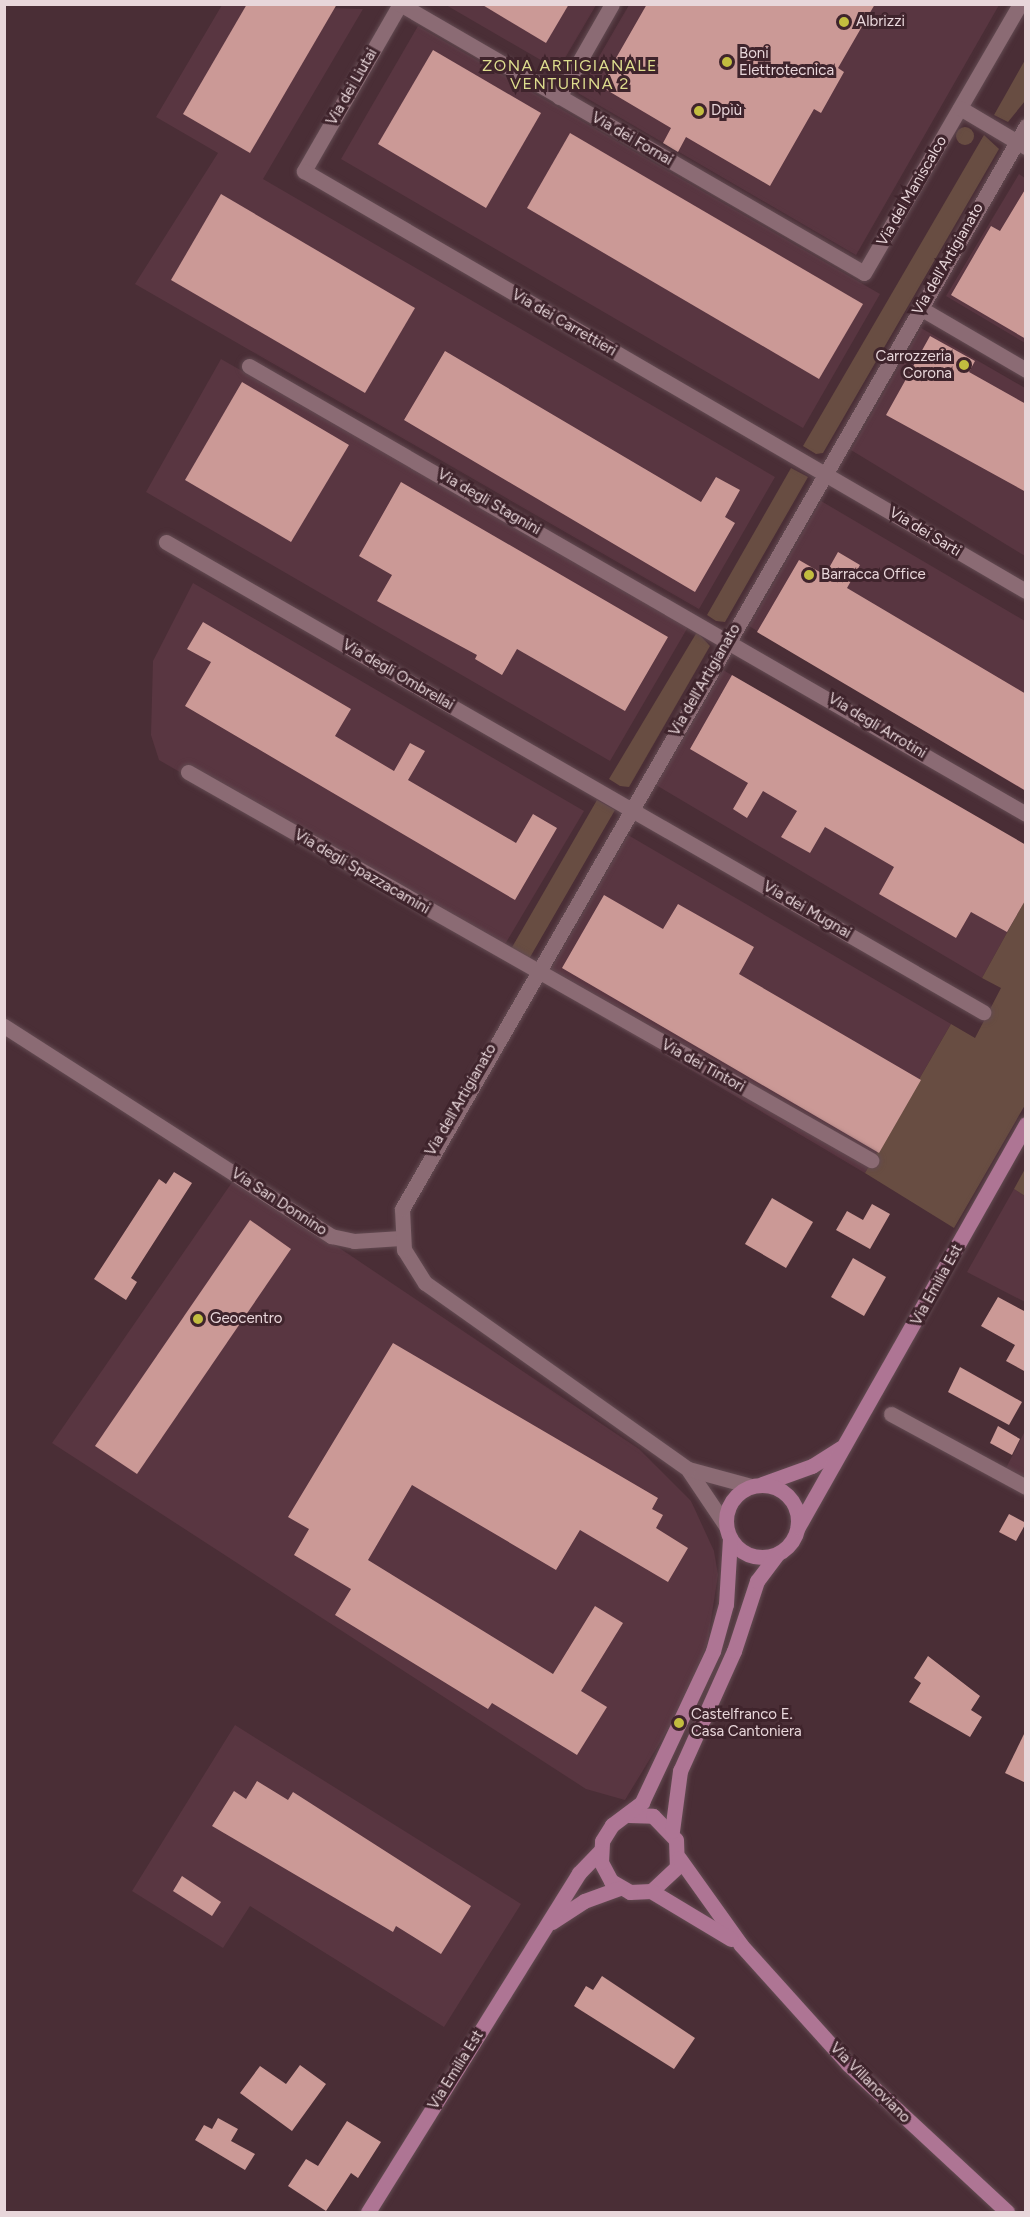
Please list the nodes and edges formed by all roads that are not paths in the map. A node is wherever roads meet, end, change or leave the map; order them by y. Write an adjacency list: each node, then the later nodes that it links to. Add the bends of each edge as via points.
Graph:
1 (400, 4): 4 (street, Via dei Fornai); 8 (street, Via dei Liutai)
2 (612, 4): 4 (street)
3 (1020, 4): 5 (street, Via del Maniscalco)
4 (559, 96): 9 (street, Via dei Fornai)
5 (960, 108): 7 (street); 9 (street, Via del Maniscalco)
6 (1026, 126): 7 (street, Via dell'Artigianato)
7 (1021, 144): 10 (street, Via dell'Artigianato)
8 (304, 171): 13 (street, Via dei Carrettieri)
9 (864, 273)
10 (920, 308): 12 (street); 13 (street, Via dell'Artigianato)
11 (249, 366): 16 (street, Via degli Stagnini)
12 (1026, 370)
13 (825, 473): 15 (street, Via dei Sarti); 16 (street, Via dell'Artigianato)
14 (166, 542): 18 (street, Via degli Ombrellai)
15 (1026, 591)
16 (729, 639): 18 (street, Via dell'Artigianato); 19 (street, Via degli Arrotini)
17 (188, 772): 20 (street, Via degli Spazzacamini)
18 (631, 807): 20 (street, Via dell'Artigianato); 21 (street, Via dei Mugnai)
19 (1026, 814)
20 (536, 973): 24 (street, Via dei Tintori); 25 (street, Via dell'Artigianato, via 407,1192)
21 (983, 1012)
22 (4, 1026): 25 (street, Via San Donnino, via 331,1236 354,1242)
23 (1026, 1124): 27 (main road, Via Emilia Est)
24 (871, 1160)
25 (401, 1238): 28 (street, via 412,1267 425,1283)
26 (891, 1414): 30 (street)
27 (846, 1444): 29 (main road, Via Emilia Est, via 812,1467); 31 (main road, Via Emilia Est)
28 (687, 1469): 29 (street); 32 (street)
29 (756, 1485): 31 (main road, via 789,1497); 32 (main road, Via Emilia Est, via 729,1506)
30 (1026, 1487)
31 (798, 1527): 33 (main road, Via Emilia Est, via 791,1543)
32 (728, 1532): 33 (main road, via 754,1557); 34 (main road, Via Emilia Est, via 726,1604 716,1643 642,1802)
33 (777, 1554): 35 (main road, Via Emilia Est, via 758,1581 734,1651 680,1771)
34 (629, 1815): 35 (main road, via 653,1816); 36 (main road, Via Emilia Est, via 606,1832)
35 (672, 1831): 37 (main road, Via Emilia Est)
36 (600, 1851): 38 (main road, via 605,1872); 40 (main road, Via Emilia Est)
37 (679, 1858): 39 (main road, via 667,1882); 41 (main road, Via Villanoviano)
38 (620, 1888): 39 (main road, Via Emilia Est); 40 (main road, Via Emilia Est, via 584,1901)
39 (651, 1891): 41 (main road, Via Villanoviano)
40 (545, 1927): 42 (main road, Via Emilia Est)
41 (741, 1945): 43 (main road, Via Villanoviano, via 849,2064)
42 (368, 2212)
43 (1007, 2212)

